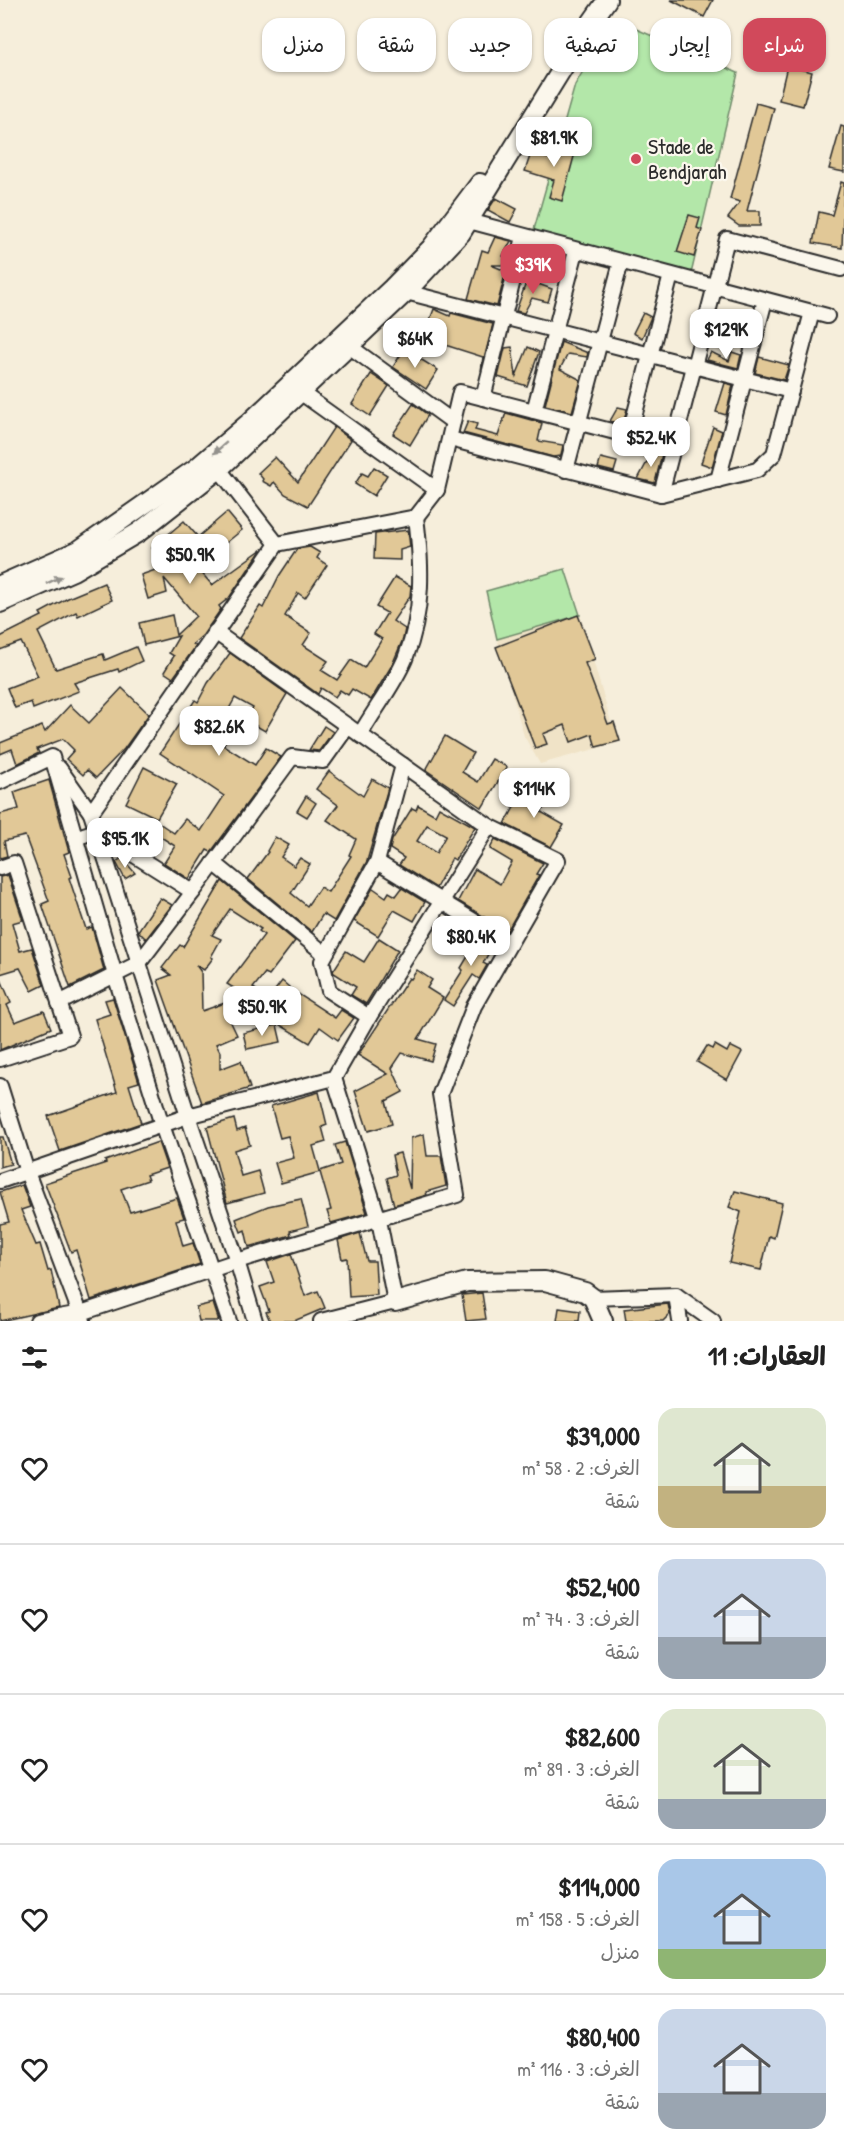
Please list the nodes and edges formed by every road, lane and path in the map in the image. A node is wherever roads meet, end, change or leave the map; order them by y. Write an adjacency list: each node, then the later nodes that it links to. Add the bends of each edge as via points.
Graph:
1 (607, 0): 2 (main road)
2 (594, 18)
3 (549, 72): 39 (main road, one-way to 39, via 480,184 431,248 251,421 195,469 79,550)
4 (560, 72): 5 (main road)
5 (469, 221): 6 (street); 12 (main road)
6 (525, 237): 7 (street); 16 (street)
7 (576, 250): 8 (street); 17 (street)
8 (621, 262): 10 (street); 18 (street)
9 (841, 269): 11 (street, via 727,239)
10 (671, 275): 11 (street); 20 (street)
11 (715, 286): 13 (street); 21 (street)
12 (406, 292): 16 (street); 19 (main road)
13 (765, 300): 14 (street); 22 (street)
14 (812, 312): 15 (street); 23 (street)
15 (827, 316)
16 (504, 317): 17 (street); 25 (street)
17 (555, 330): 18 (street); 26 (street)
18 (600, 342): 20 (street); 28 (street)
19 (349, 346): 24 (main road); 27 (street)
20 (650, 355): 21 (street); 29 (street)
21 (694, 366): 22 (street); 31 (street)
22 (745, 380): 23 (street); 34 (street)
23 (791, 391): 34 (street, via 774,454 757,470)
24 (300, 392): 32 (main road); 35 (street)
25 (483, 398): 26 (street); 27 (street, via 460,392)
26 (534, 411): 28 (street)
27 (453, 422): 30 (street)
28 (579, 423): 29 (street); 33 (street)
29 (629, 436): 31 (street)
30 (450, 439): 33 (street); 35 (street)
31 (673, 447): 36 (street)
32 (219, 469): 38 (street); 40 (main road, one-way to 32, via 73,571 139,532)
33 (566, 470): 36 (street)
34 (718, 480): 36 (street)
35 (438, 490): 37 (street)
36 (661, 494)
37 (416, 516): 38 (street); 43 (street, via 422,571 414,631 404,660)
38 (277, 544): 41 (street)
39 (0, 585)
40 (0, 603)
41 (215, 632): 42 (street); 47 (street)
42 (348, 726): 43 (street); 52 (street, via 323,761 292,757)
43 (360, 735): 45 (street)
44 (52, 757): 46 (street); 47 (street); 50 (street)
45 (403, 765): 48 (street); 51 (street)
46 (0, 782)
47 (91, 813): 49 (street)
48 (489, 826): 55 (street); 56 (street, via 558,861)
49 (96, 831): 50 (street); 54 (street); 58 (street)
50 (75, 838): 59 (street)
51 (377, 862): 55 (street); 57 (street)
52 (214, 863): 54 (street); 57 (street)
53 (0, 868): 60 (street, via 14,863)
54 (193, 892): 58 (street)
55 (441, 903): 56 (street); 61 (street)
56 (510, 943): 69 (street, via 474,1006 440,1094 457,1195)
57 (325, 954): 61 (street, via 322,961 329,991)
58 (139, 963): 59 (street); 65 (street)
59 (115, 975): 60 (street); 66 (street)
60 (59, 1003): 62 (street, via 70,1036)
61 (369, 1017): 63 (street)
62 (0, 1059)
63 (334, 1078): 65 (street); 69 (street)
64 (0, 1086): 67 (street)
65 (188, 1116): 66 (street); 70 (street)
66 (162, 1125): 67 (street); 71 (street)
67 (27, 1172): 68 (street); 75 (street)
68 (0, 1181)
69 (379, 1220): 70 (street); 74 (street)
70 (237, 1261): 71 (street); 78 (street)
71 (211, 1270): 75 (street); 77 (street)
72 (676, 1295): 73 (street); 81 (street); 82 (street)
73 (593, 1298): 74 (main road, via 545,1281 467,1282); 80 (main road)
74 (395, 1302): 79 (street)
75 (82, 1317): 76 (street)
76 (37, 1321)
77 (229, 1321)
78 (255, 1321)
79 (321, 1321)
80 (603, 1321)
81 (680, 1321)
82 (713, 1321)

